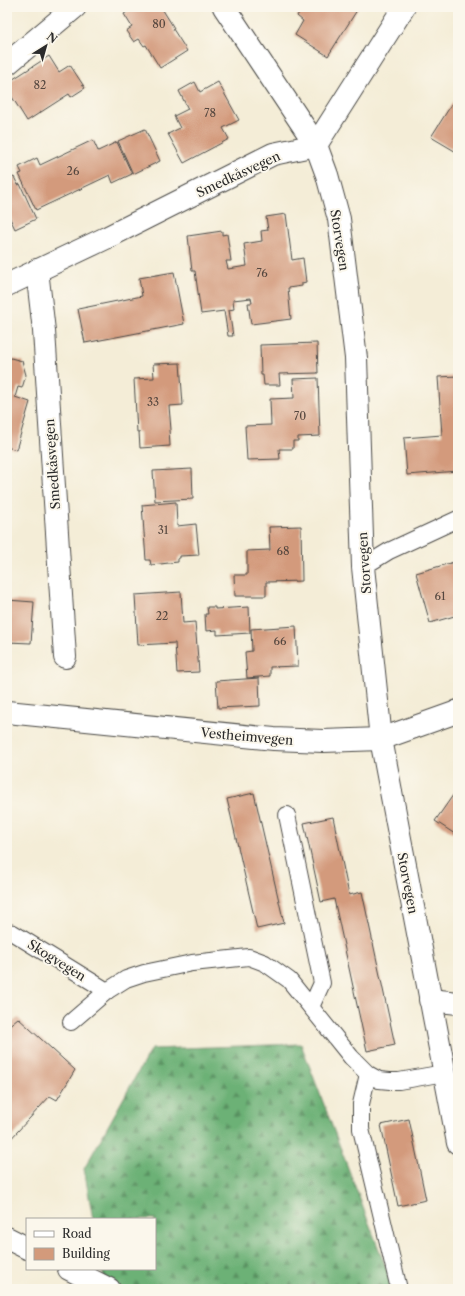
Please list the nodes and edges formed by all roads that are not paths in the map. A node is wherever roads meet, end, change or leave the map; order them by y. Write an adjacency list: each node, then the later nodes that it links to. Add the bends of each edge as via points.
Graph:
1 (75, 7): 4 (street)
2 (224, 7): 5 (street, Storvegen)
3 (404, 7): 5 (street)
4 (7, 64)
5 (316, 145): 6 (street, Smedkåsvegen, via 272,154); 9 (street, Storvegen, via 339,219 356,358)
6 (37, 270): 7 (street, Smedkåsvegen); 10 (street, Smedkåsvegen, via 44,331)
7 (7, 285)
8 (458, 519): 9 (lane, via 389,551)
9 (363, 567): 13 (street, Storvegen)
10 (65, 657)
11 (458, 711): 13 (street, Vestheimvegen)
12 (7, 712): 13 (street, Vestheimvegen, via 274,739)
13 (380, 739): 17 (street, Storvegen)
14 (287, 815): 19 (lane, via 322,983)
15 (7, 932): 16 (lane, Skogvegen, via 13,933)
16 (107, 990): 19 (lane, via 126,979 144,973 192,963 249,957 265,963 289,980); 20 (lane)
17 (430, 1000): 18 (street); 21 (street, Storvegen)
18 (458, 1003)
19 (311, 1007): 22 (lane)
20 (71, 1022)
21 (444, 1073): 22 (lane, via 398,1081 379,1080); 23 (street, Storvegen)
22 (368, 1074): 28 (lane, via 361,1104 361,1129)
23 (458, 1143)
24 (7, 1238): 25 (street)
25 (26, 1248)
26 (71, 1270): 27 (street)
27 (109, 1289)
28 (399, 1289)

